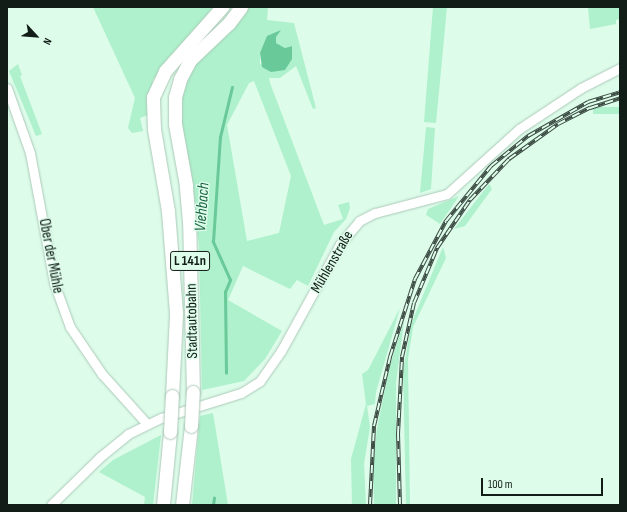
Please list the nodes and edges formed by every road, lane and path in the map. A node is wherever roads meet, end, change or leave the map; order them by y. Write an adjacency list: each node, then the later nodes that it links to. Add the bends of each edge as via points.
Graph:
1 (222, 7): 7 (highway, Stadtautobahn / L 141n, bridge, via 168,66 157,82 152,106 168,211 176,313 170,432)
2 (241, 7): 8 (highway, Stadtautobahn / L 141n, bridge, via 229,23 186,65 175,96 175,128 186,185 189,222 193,392)
3 (620, 68): 5 (street, Mühlenstraße, via 582,88 519,129 447,194 375,213 359,221 340,244 281,350 260,381 241,393)
4 (7, 88): 5 (street, Ober der Mühle, via 30,153 54,283 70,327 102,374)
5 (147, 424): 6 (street, Mühlenstraße, via 128,434 100,457)
6 (51, 505)
7 (163, 505)
8 (182, 505)

